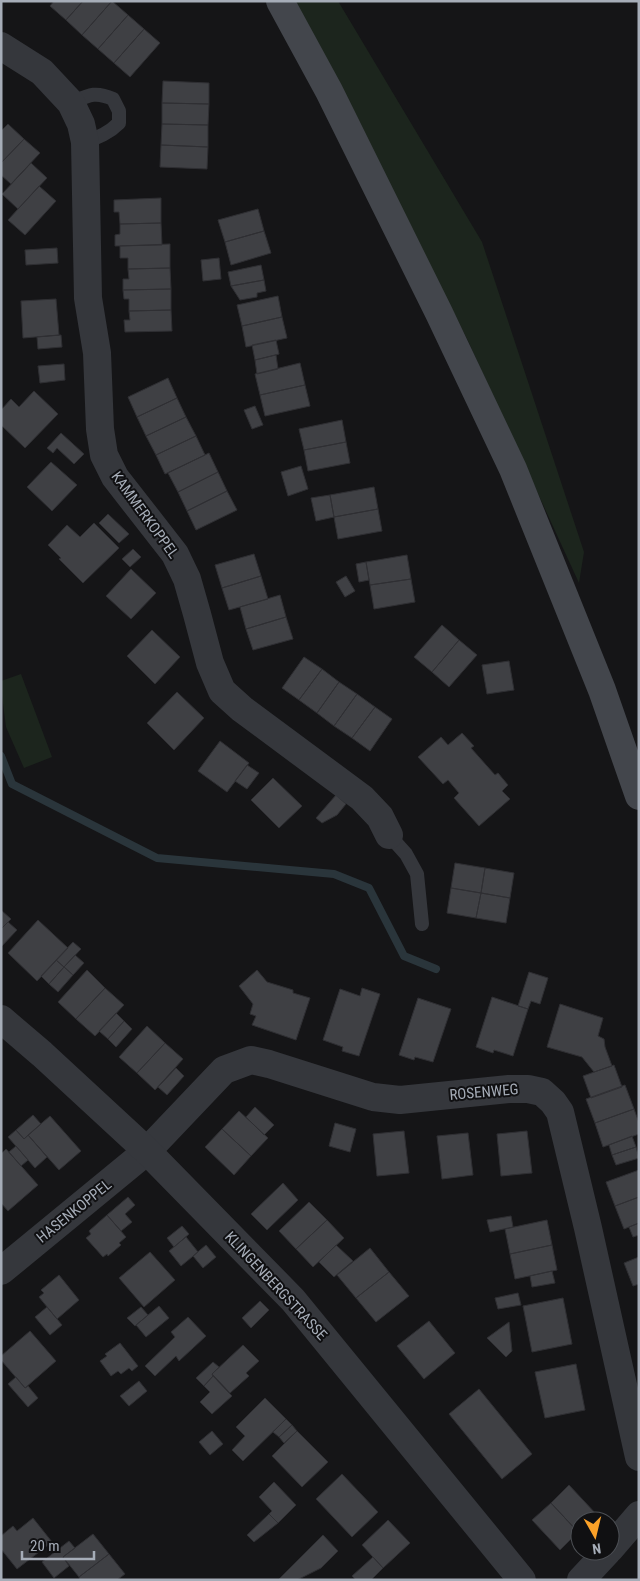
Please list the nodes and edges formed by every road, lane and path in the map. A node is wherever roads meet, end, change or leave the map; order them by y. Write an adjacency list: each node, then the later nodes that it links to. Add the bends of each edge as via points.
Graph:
1 (280, 1): 5 (main road, via 329,90 513,469 602,690)
2 (1, 46): 3 (street, KAMMERKOPPEL, via 42,72)
3 (71, 103): 4 (street, KAMMERKOPPEL); 4 (lane, via 101,94 113,99 119,111 119,122 112,130)
4 (85, 142): 6 (street, KAMMERKOPPEL, via 88,298 97,353 104,455 115,477 175,554 187,579 210,663 222,691 362,798 380,817)
5 (639, 796)
6 (389, 835): 7 (lane, via 406,854 417,874)
7 (422, 924)
8 (1, 1018): 9 (street, KLINGENBERGSTRASSE)
9 (147, 1152): 10 (street, HASENKOPPEL); 11 (street, ROSENWEG, via 224,1070 251,1060 373,1097 400,1100 509,1089 528,1088 542,1092 560,1112); 15 (street, KLINGENBERGSTRASSE, via 293,1300)
10 (1, 1271)
11 (639, 1457)
12 (639, 1515): 13 (street)
13 (620, 1537)
14 (599, 1561): 16 (street)
15 (522, 1580)
16 (581, 1580)

